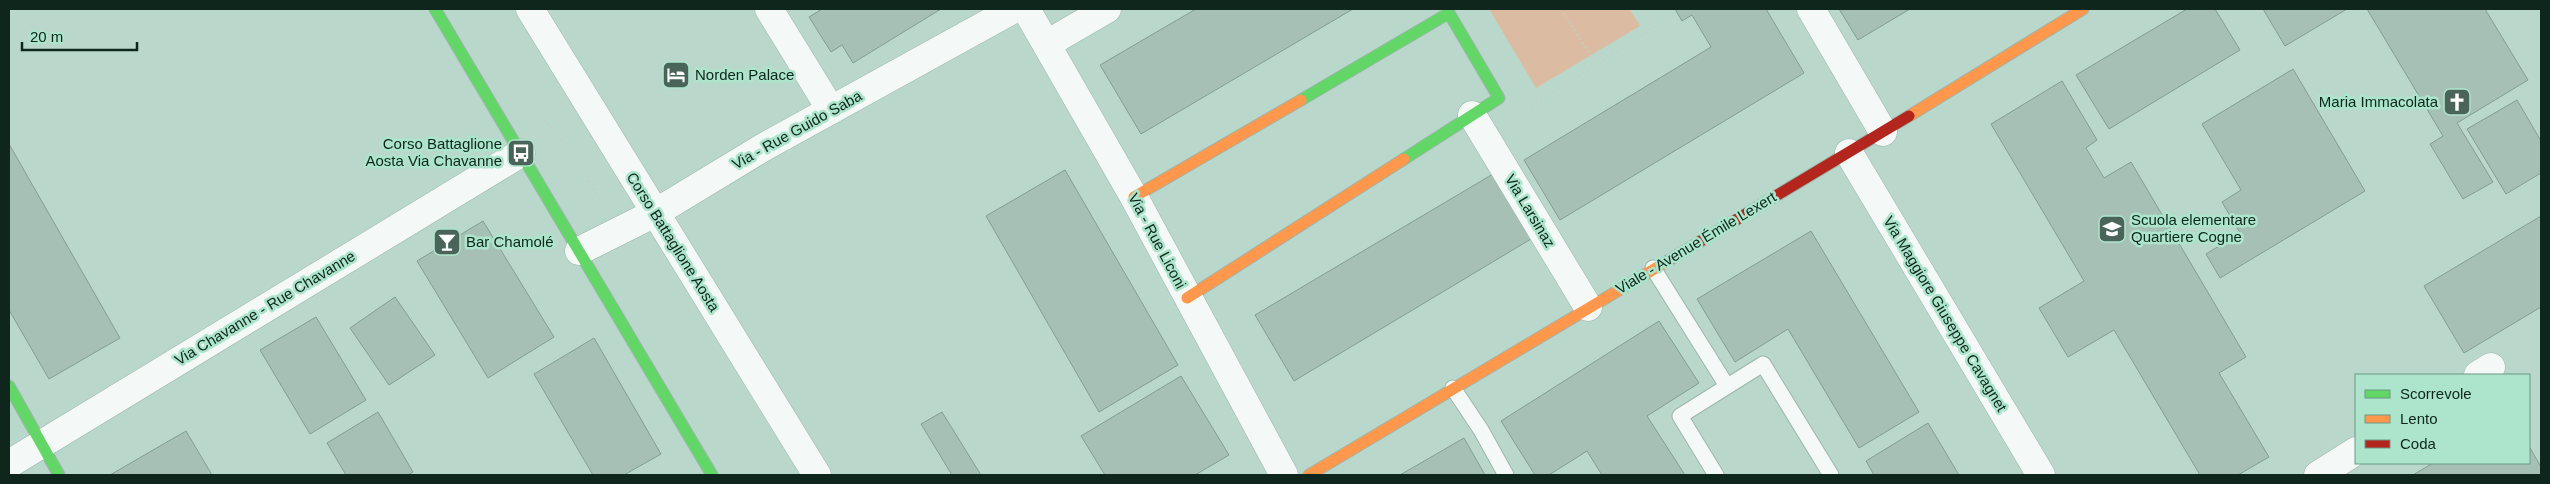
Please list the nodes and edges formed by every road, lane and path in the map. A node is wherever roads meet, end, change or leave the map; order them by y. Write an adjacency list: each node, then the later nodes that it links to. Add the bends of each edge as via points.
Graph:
1 (435, 9): 17 (street)
2 (530, 9): 20 (street, Corso Battaglione Aosta)
3 (769, 9): 14 (street)
4 (1014, 9): 14 (street, Via - Rue Guido Saba)
5 (1026, 9): 11 (street, Via - Rue Liconi)
6 (1106, 9): 11 (street)
7 (1561, 9): 12 (path)
8 (1644, 9): 12 (path, via 1655,27)
9 (1811, 9): 16 (street)
10 (2082, 9): 16 (street, Viale - Avenue Émile Lexert)
11 (1047, 44): 19 (street, Via - Rue Liconi)
12 (1596, 64): 13 (path)
13 (1528, 108)
14 (831, 110): 20 (street, Via - Rue Guido Saba)
15 (1472, 115): 19 (street, via 1499,98 1448,13); 23 (street); 24 (street, Via Larsinaz)
16 (1883, 132): 18 (street, Viale - Avenue Émile Lexert)
17 (521, 153): 21 (street); 28 (street, Via Chavanne - Rue Chavanne)
18 (1849, 153): 22 (street, Viale - Avenue Émile Lexert); 39 (street, Via Maggiore Giuseppe Cavagnet)
19 (1134, 197): 23 (street, Via - Rue Liconi)
20 (655, 213): 21 (street, Via - Rue Guido Saba); 33 (street, Corso Battaglione Aosta)
21 (579, 251): 32 (street)
22 (1653, 268): 24 (street, Viale - Avenue Émile Lexert); 26 (lane)
23 (1187, 298): 34 (street, Via - Rue Liconi)
24 (1588, 307): 27 (street, Viale - Avenue Émile Lexert)
25 (9, 386): 28 (street)
26 (1727, 386): 37 (lane, via 1680,416); 38 (lane, via 1763,364)
27 (1453, 388): 35 (street, Viale - Avenue Émile Lexert); 36 (lane)
28 (42, 444): 30 (street, Via Chavanne - Rue Chavanne); 31 (street)
29 (2355, 452): 40 (street)
30 (9, 464)
31 (59, 475)
32 (712, 475)
33 (817, 475)
34 (1284, 475)
35 (1309, 475)
36 (1506, 475)
37 (1716, 475)
38 (1831, 475)
39 (2041, 475)
40 (2318, 475)

